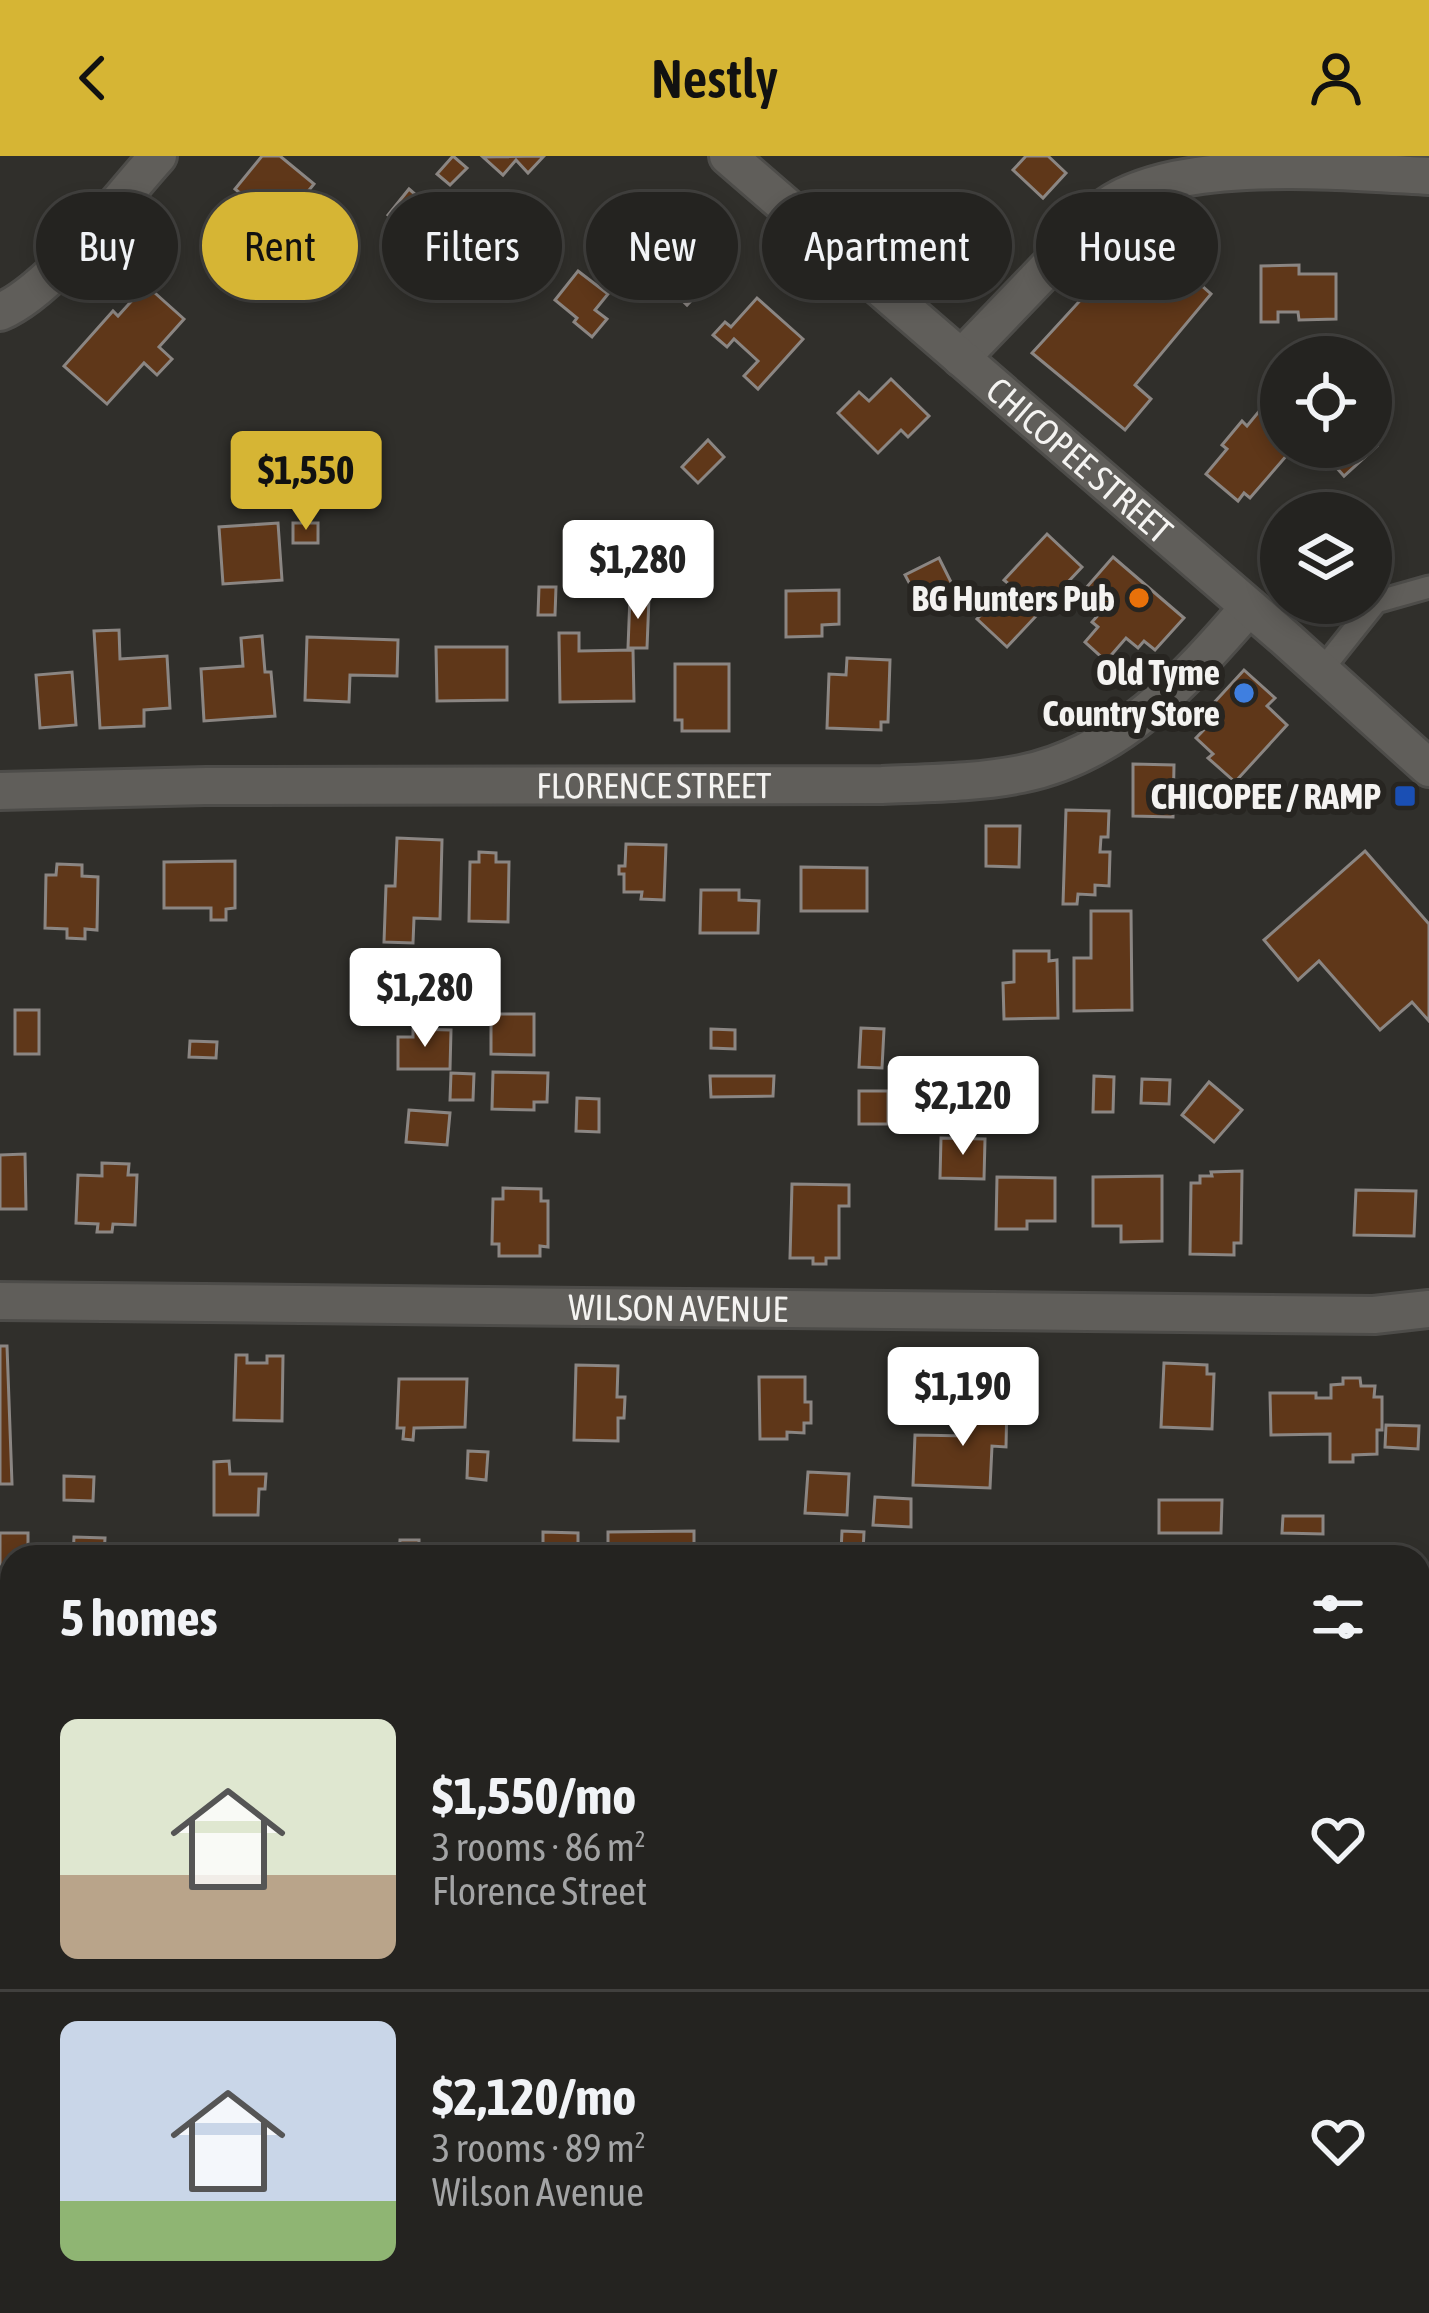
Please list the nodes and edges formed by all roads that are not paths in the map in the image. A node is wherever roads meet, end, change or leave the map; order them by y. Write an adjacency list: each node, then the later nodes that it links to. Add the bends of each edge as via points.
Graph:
1 (158, 156): 4 (street, via 42,283)
2 (728, 156): 5 (street, CHICOPEE STREET)
3 (1429, 176): 5 (street, via 1229,169 1126,191)
4 (0, 312)
5 (961, 358): 7 (street, CHICOPEE STREET)
6 (1428, 589): 8 (lane, via 1376,602)
7 (1250, 607): 8 (street, CHICOPEE STREET); 10 (street, FLORENCE STREET, via 1182,680 1113,737 1057,764 991,780)
8 (1322, 671): 9 (street, CHICOPEE STREET)
9 (1429, 768)
10 (0, 791)
11 (0, 1300): 12 (street, WILSON AVENUE, via 1374,1315)
12 (1429, 1309)

